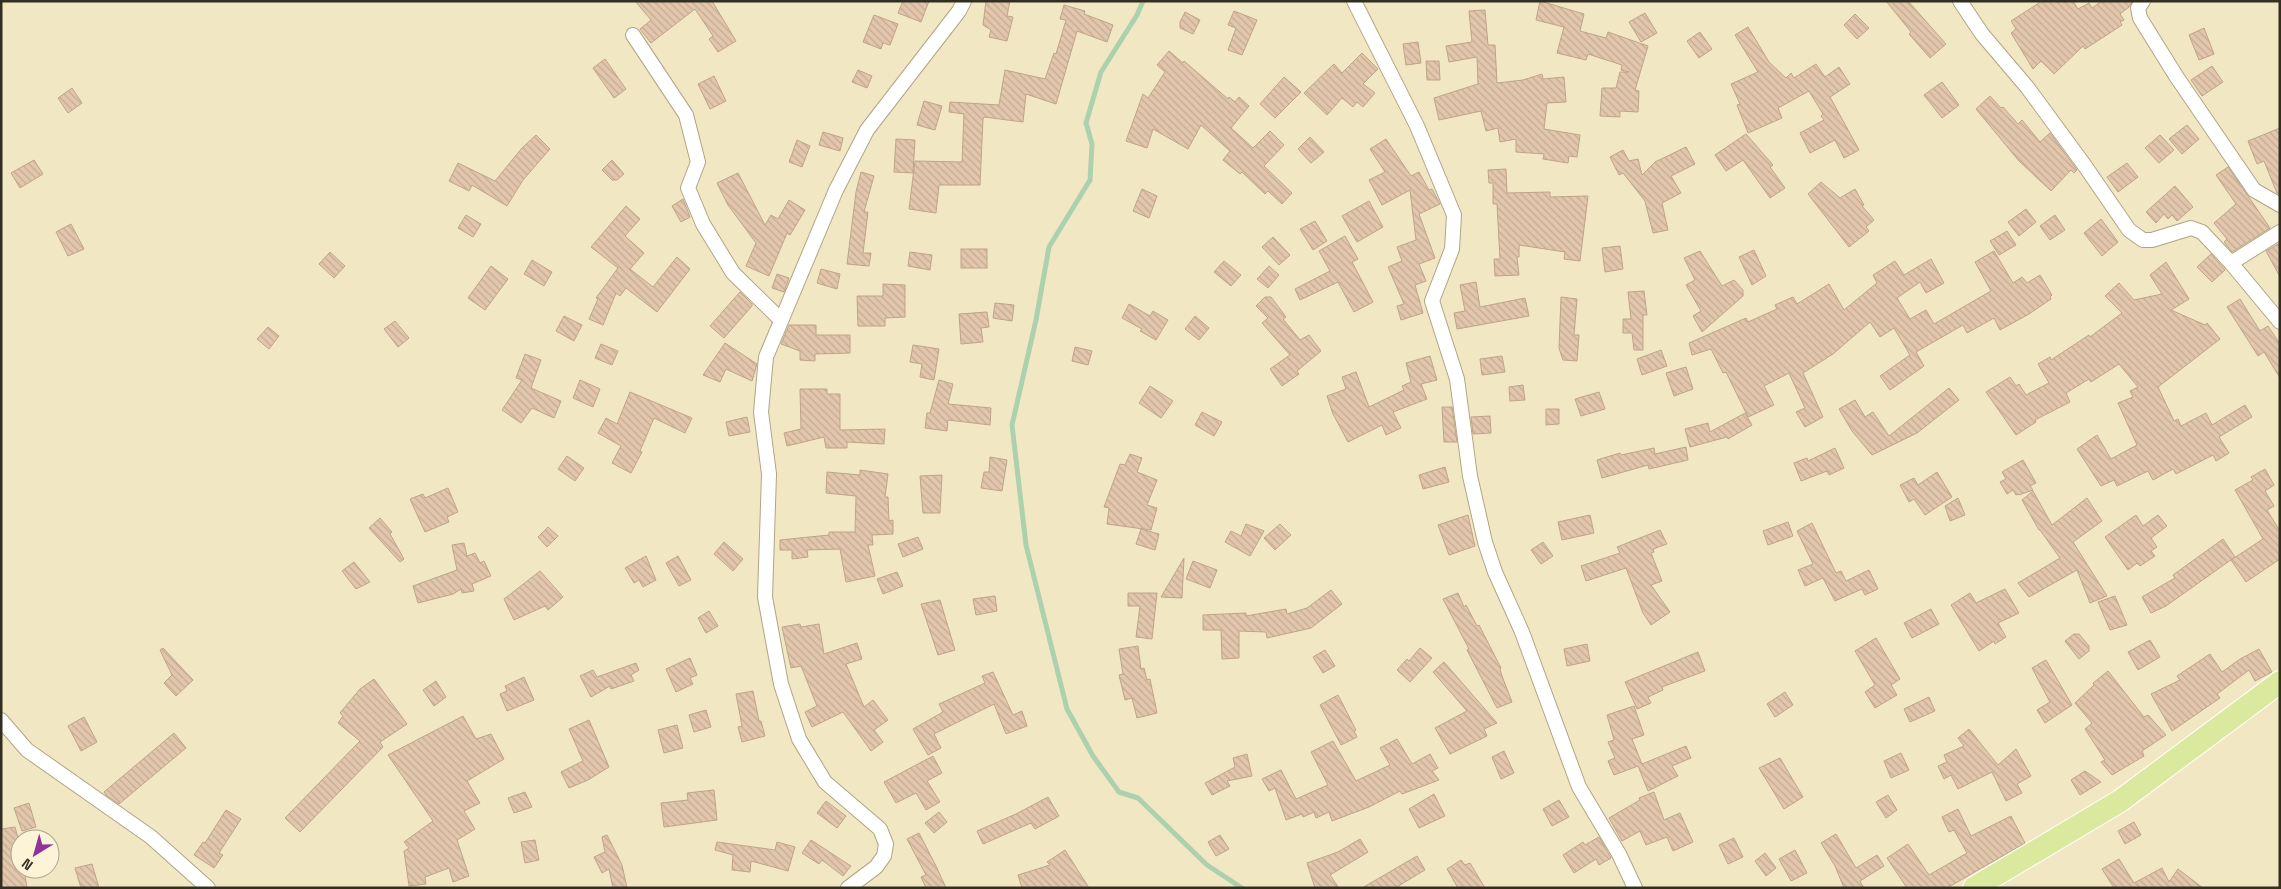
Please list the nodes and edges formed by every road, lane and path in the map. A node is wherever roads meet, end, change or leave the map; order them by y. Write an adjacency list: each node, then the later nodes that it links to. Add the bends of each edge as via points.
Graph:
1 (964, 1): 9 (street, via 867,130 836,190)
2 (1354, 1): 15 (street, via 1417,126 1454,215 1452,249 1432,301 1457,379 1470,476 1485,542 1579,786)
3 (1960, 1): 8 (street, via 1982,34 2027,87 2129,230 2143,240 2152,240 2191,228 2202,232)
4 (2143, 1): 6 (street, via 2138,8 2140,18 2176,76 2254,190)
5 (633, 35): 9 (street, via 686,115 698,162 688,188 703,224 733,274)
6 (2280, 205)
7 (2280, 232): 8 (street)
8 (2232, 263): 10 (street)
9 (781, 320): 14 (street, via 766,357 760,412 769,474 765,597 781,684 799,738 825,782 880,829 886,844 884,856 876,867)
10 (2280, 322)
11 (2280, 682): 16 (main road, via 2120,801)
12 (1, 720): 13 (street, via 26,750 151,837)
13 (208, 888)
14 (848, 888)
15 (1635, 888)
16 (1974, 888)

